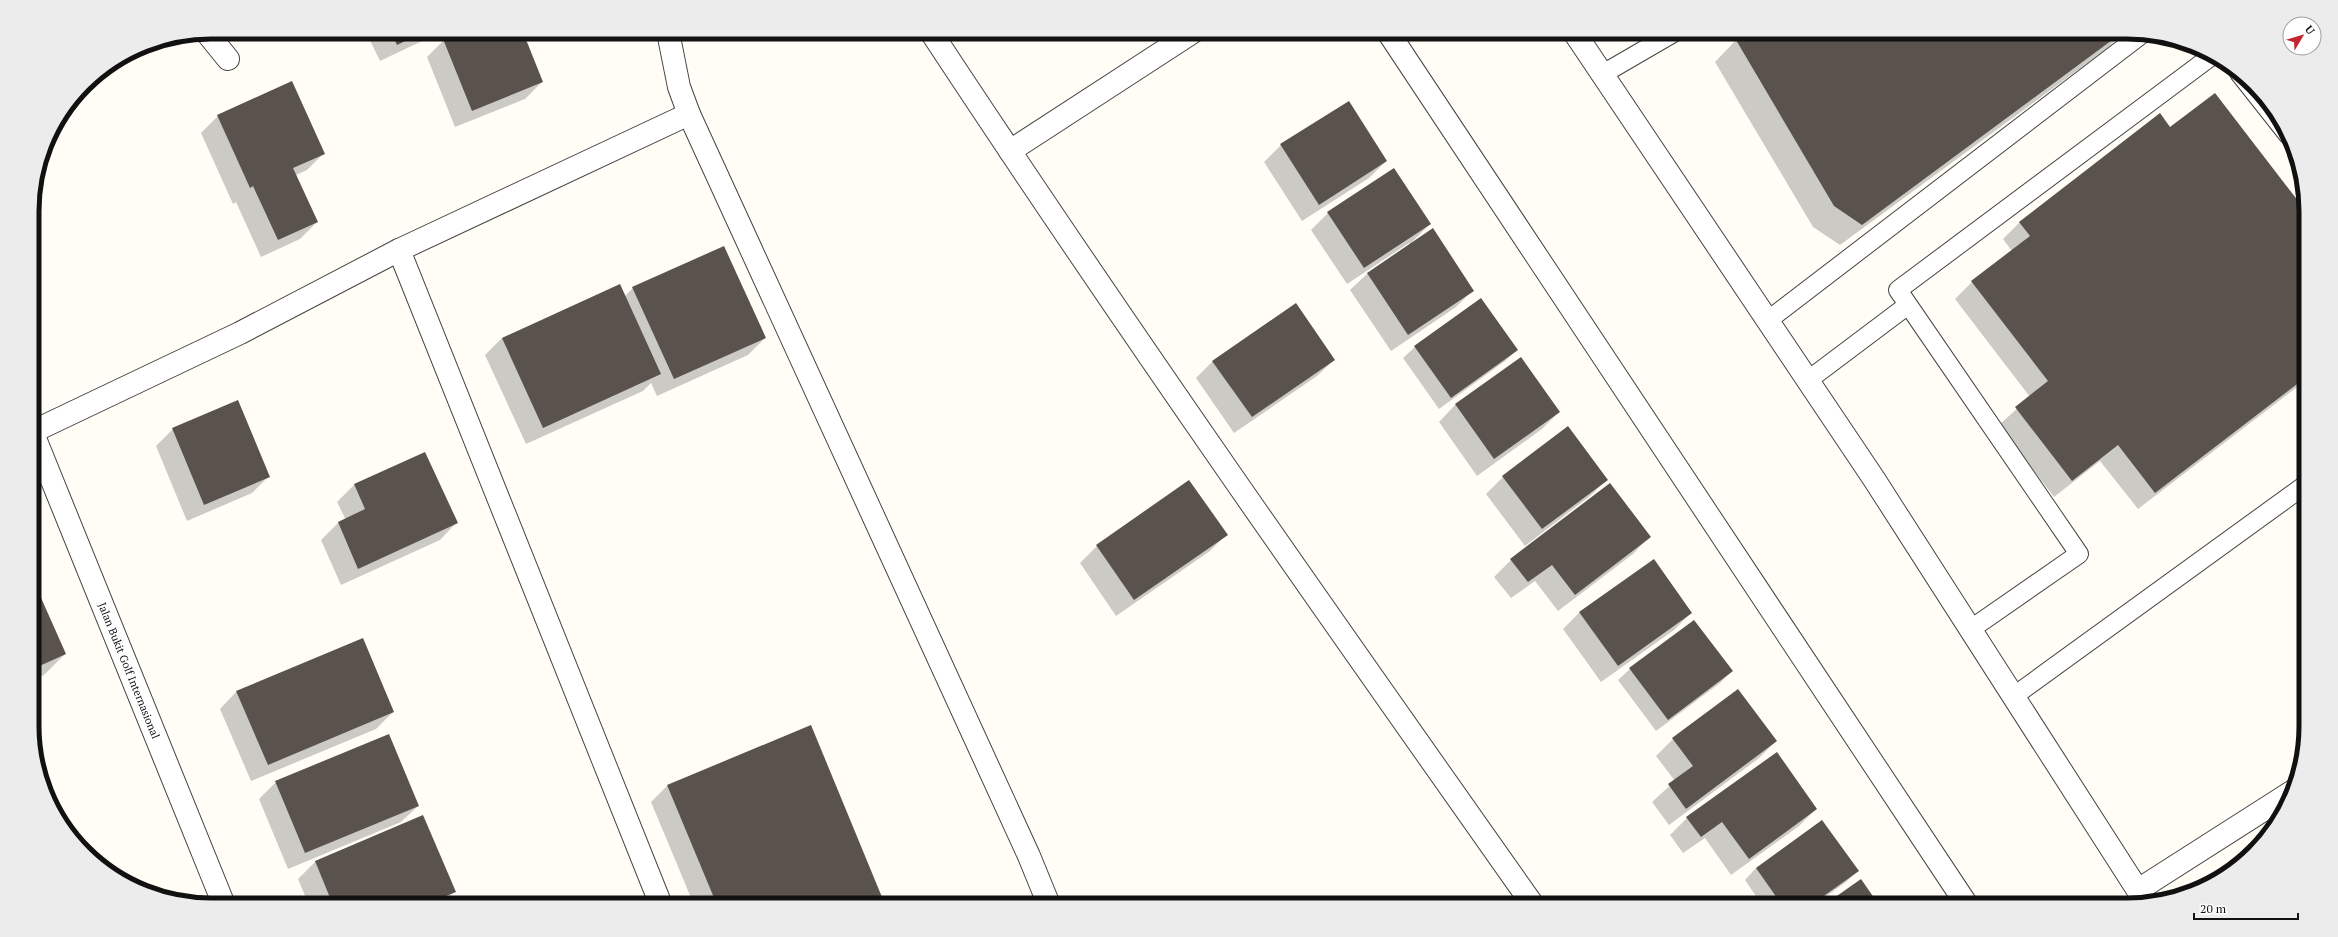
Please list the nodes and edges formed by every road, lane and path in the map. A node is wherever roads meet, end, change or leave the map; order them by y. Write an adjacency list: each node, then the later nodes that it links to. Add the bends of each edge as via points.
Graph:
1 (212, 39): 9 (street)
2 (669, 39): 12 (street, via 679,86)
3 (937, 39): 13 (street)
4 (1182, 39): 13 (street)
5 (1393, 39): 31 (street)
6 (1578, 39): 11 (street)
7 (1663, 39): 11 (lane)
8 (2135, 39): 16 (lane)
9 (228, 59)
10 (2207, 59): 15 (lane, via 1898,290)
11 (1601, 75): 16 (street)
12 (689, 114): 14 (street); 24 (street)
13 (1010, 151): 30 (street, via 1292,565)
14 (399, 250): 18 (street, via 240,333); 27 (street)
15 (1908, 305): 17 (lane); 21 (lane, via 2079,554)
16 (1767, 321): 17 (street)
17 (1807, 380): 21 (street)
18 (39, 429)
19 (39, 448): 26 (street, Jalan Bukit Golf Internasional)
20 (2299, 489): 22 (lane)
21 (1971, 629): 22 (street)
22 (2014, 696): 25 (street)
23 (2283, 797): 25 (street)
24 (1029, 856): 28 (street); 29 (street)
25 (2142, 897)
26 (221, 898)
27 (658, 898)
28 (1046, 898)
29 (1058, 898)
30 (1528, 898)
31 (1962, 898)

